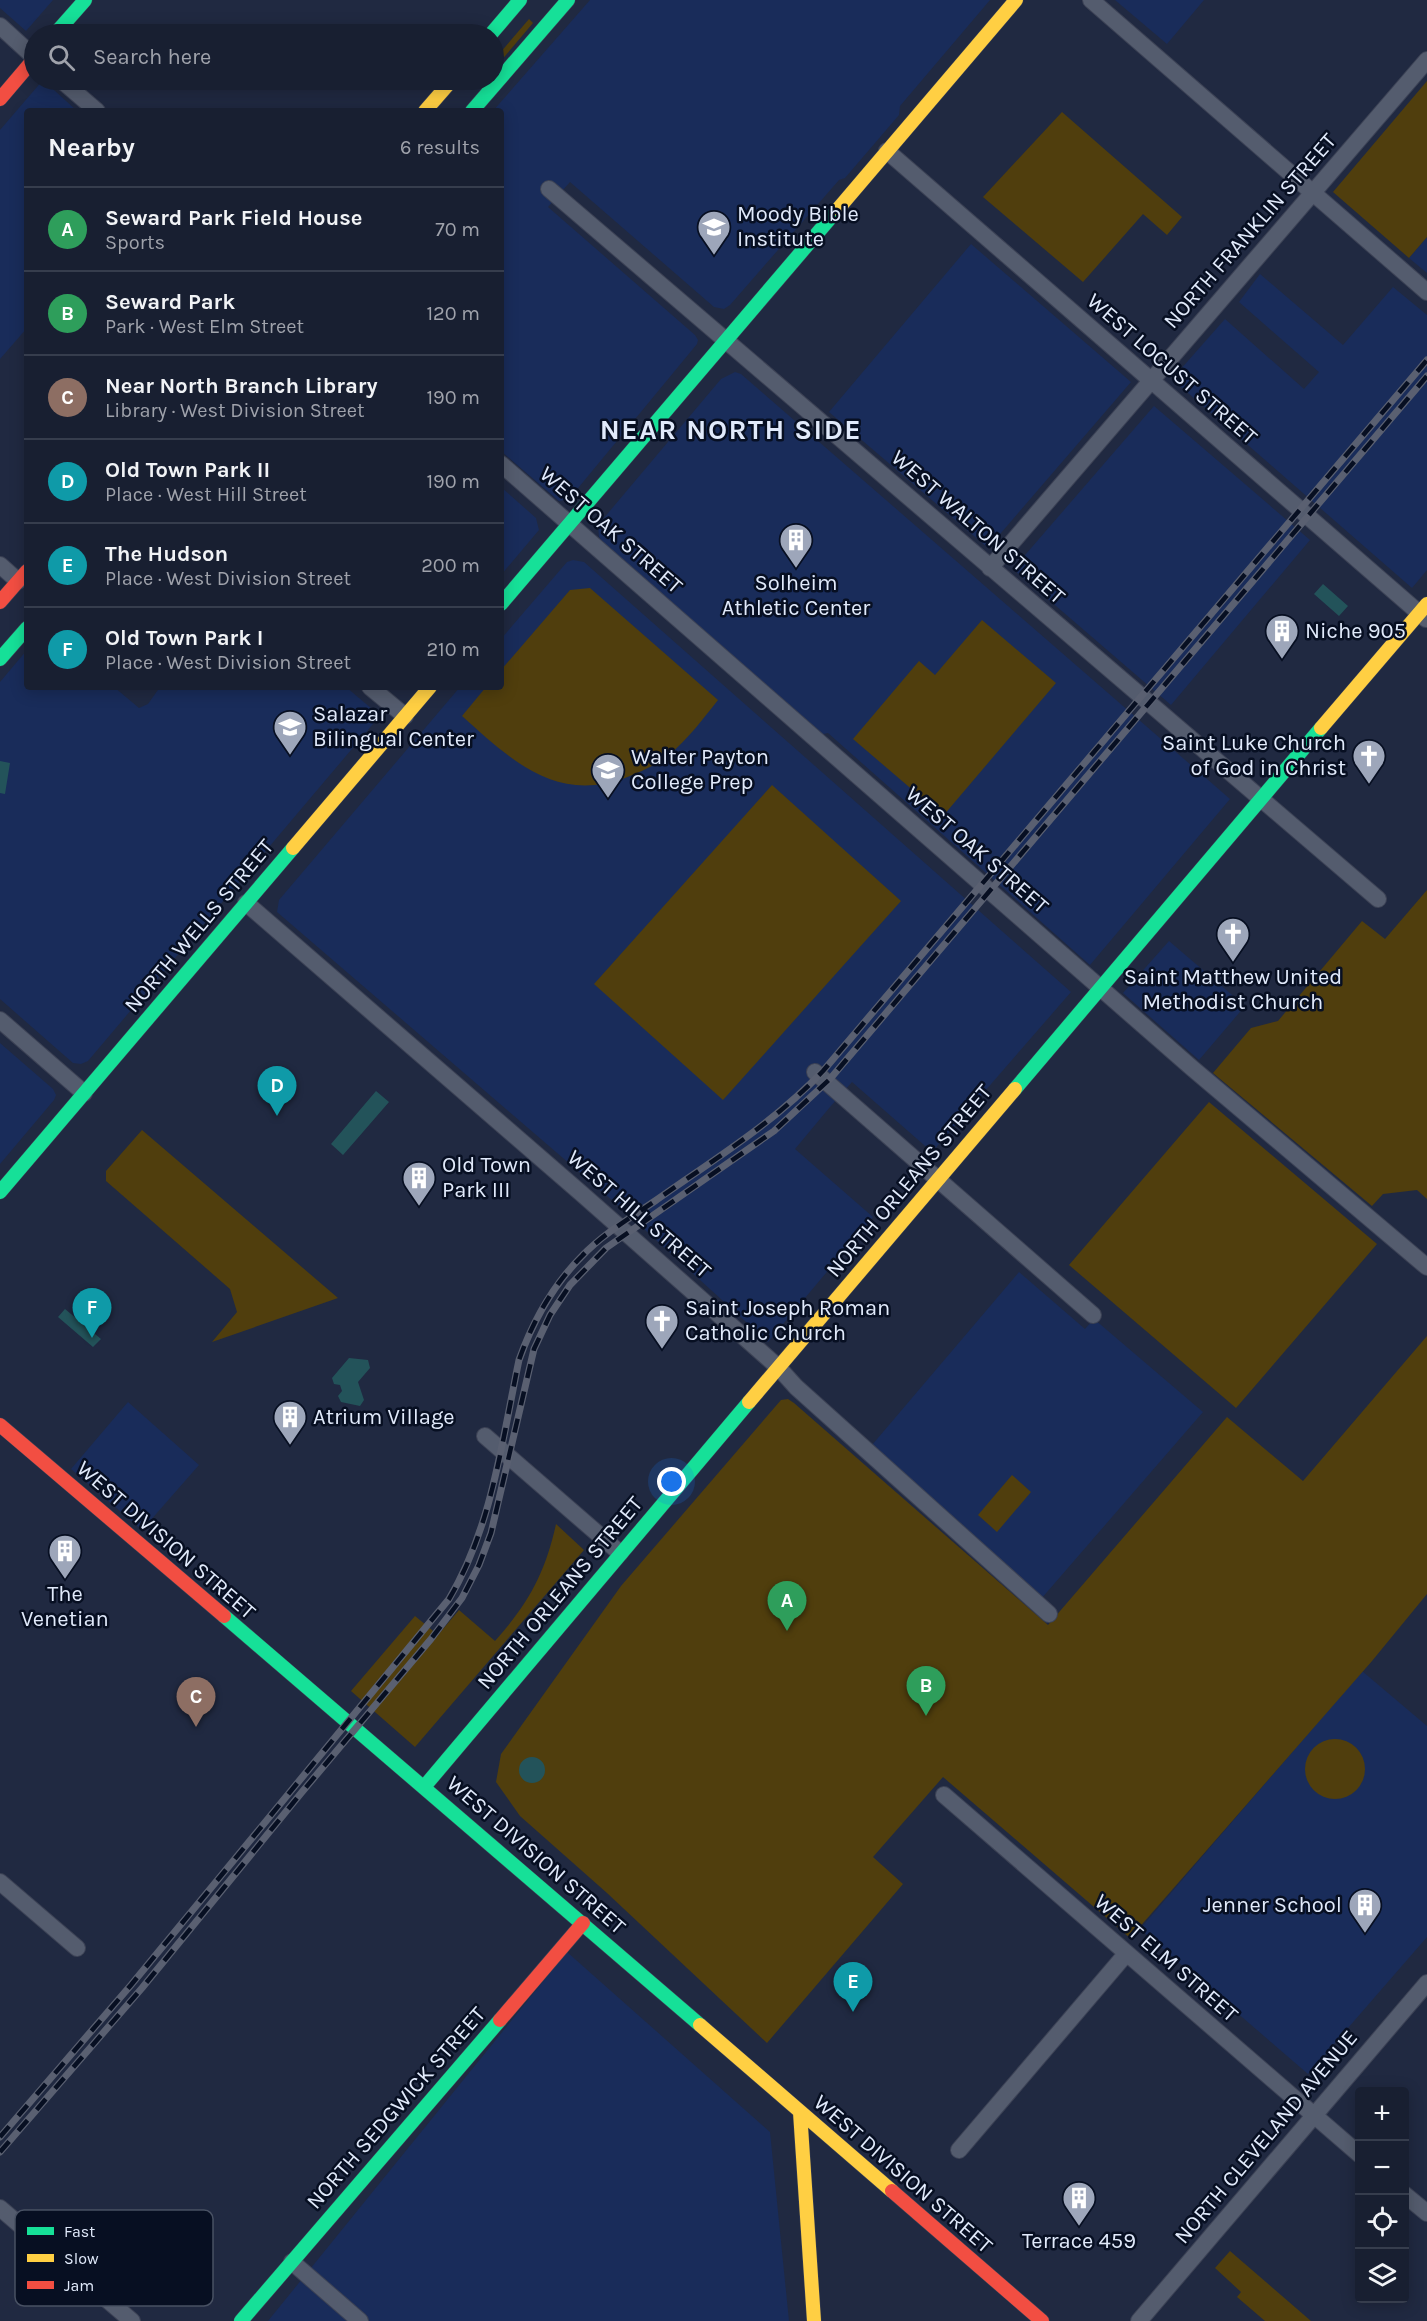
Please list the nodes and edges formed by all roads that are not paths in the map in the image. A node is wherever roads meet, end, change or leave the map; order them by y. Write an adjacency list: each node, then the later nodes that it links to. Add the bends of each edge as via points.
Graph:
1 (85, 0): 6 (street)
2 (520, 0): 7 (street)
3 (568, 0): 12 (street)
4 (1016, 0): 20 (street)
5 (1090, 0): 22 (street)
6 (65, 24)
7 (500, 24)
8 (0, 26): 9 (street)
9 (24, 49)
10 (1427, 60): 22 (street, NORTH FRANKLIN STREET)
11 (24, 70): 16 (street)
12 (504, 74)
13 (73, 90): 17 (street)
14 (443, 90): 18 (street)
15 (490, 90): 19 (street)
16 (0, 99)
17 (94, 108)
18 (428, 108)
19 (475, 108)
20 (887, 151): 24 (street); 25 (street, WEST LOCUST STREET)
21 (549, 189): 24 (street, WEST WALTON STREET)
22 (1313, 193): 23 (street); 25 (street, NORTH FRANKLIN STREET)
23 (1427, 292)
24 (726, 340): 27 (street); 29 (street, WEST WALTON STREET)
25 (1151, 381): 29 (street, NORTH FRANKLIN STREET); 33 (street, WEST LOCUST STREET)
26 (504, 467): 27 (street, WEST OAK STREET)
27 (569, 524): 31 (street); 42 (street, WEST OAK STREET)
28 (0, 566): 30 (street)
29 (990, 567): 39 (street, WEST WALTON STREET)
30 (24, 580): 32 (street)
31 (504, 600)
32 (0, 602)
33 (1424, 612): 39 (street, NORTH ORLEANS STREET)
34 (24, 631): 35 (street)
35 (0, 659)
36 (374, 690): 38 (street)
37 (428, 690): 38 (street, NORTH WELLS STREET)
38 (405, 717): 41 (street, NORTH WELLS STREET)
39 (1261, 799): 40 (street, WEST WALTON STREET); 42 (street, NORTH ORLEANS STREET)
40 (1378, 899)
41 (246, 903): 45 (street, NORTH WELLS STREET); 50 (street, WEST HILL STREET)
42 (1101, 987): 46 (street, NORTH ORLEANS STREET); 48 (street, WEST OAK STREET)
43 (0, 1020): 45 (street)
44 (815, 1071): 46 (street)
45 (84, 1093): 47 (street, NORTH WELLS STREET)
46 (938, 1179): 49 (street); 50 (street, NORTH ORLEANS STREET)
47 (0, 1192)
48 (1427, 1267)
49 (1093, 1315)
50 (778, 1367): 53 (street, NORTH ORLEANS STREET); 54 (street, WEST HILL STREET)
51 (0, 1425): 55 (street, WEST DIVISION STREET)
52 (485, 1436): 53 (street)
53 (620, 1553): 55 (street, NORTH ORLEANS STREET)
54 (1049, 1614)
55 (424, 1787): 58 (street, WEST DIVISION STREET)
56 (944, 1795): 60 (street, WEST ELM STREET)
57 (0, 1882): 59 (street)
58 (583, 1923): 62 (street, WEST DIVISION STREET); 70 (street, NORTH SEDGWICK STREET)
59 (77, 1948)
60 (1126, 1954): 63 (street, WEST ELM STREET); 64 (street)
61 (1427, 1983): 63 (street, NORTH CLEVELAND AVENUE)
62 (800, 2112): 75 (street); 76 (street, WEST DIVISION STREET)
63 (1314, 2116): 65 (street, WEST ELM STREET); 77 (street, NORTH CLEVELAND AVENUE)
64 (959, 2150)
65 (1355, 2152)
66 (1405, 2195): 68 (street)
67 (0, 2208): 69 (street)
68 (1427, 2213)
69 (15, 2221)
70 (292, 2262): 73 (street, NORTH SEDGWICK STREET); 74 (street)
71 (114, 2306): 72 (street)
72 (132, 2321)
73 (241, 2321)
74 (360, 2321)
75 (814, 2321)
76 (1042, 2321)
77 (1139, 2321)

